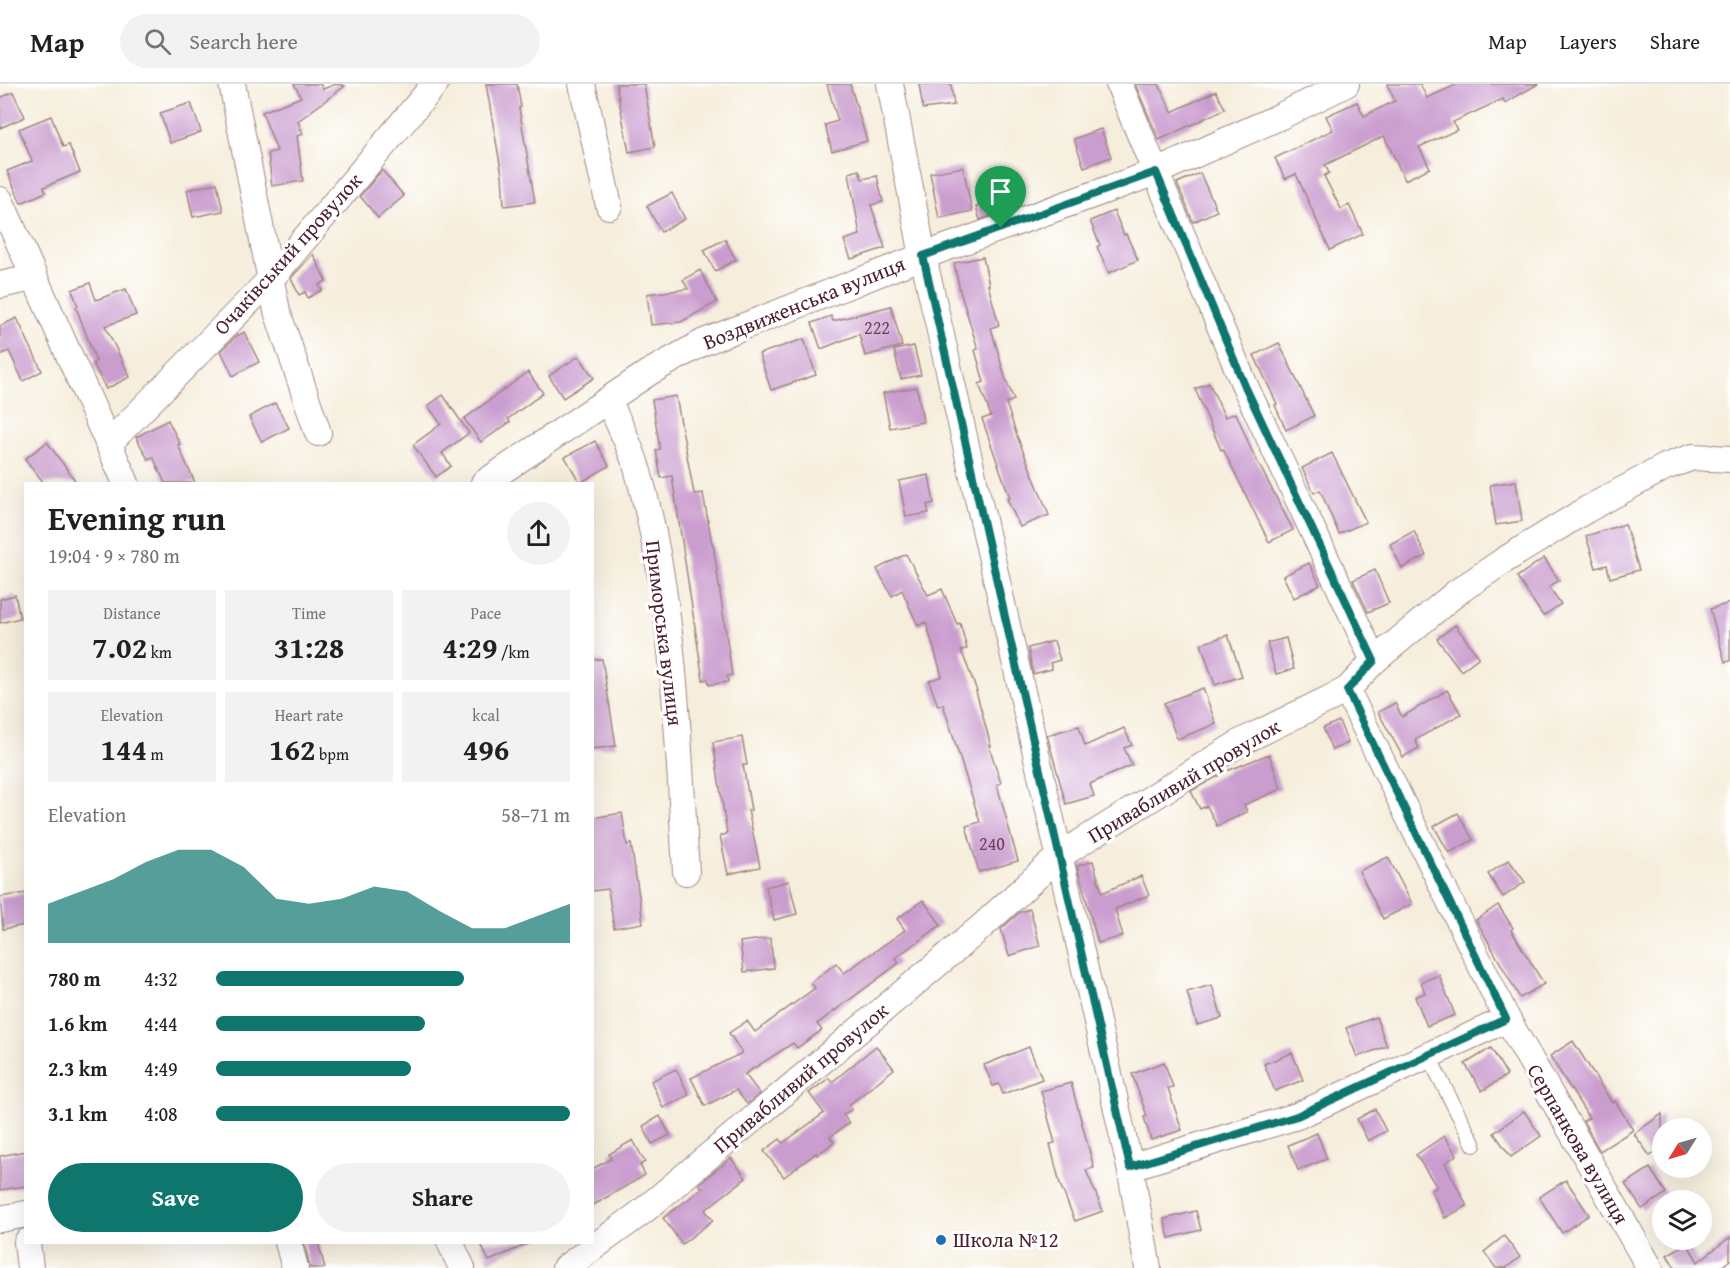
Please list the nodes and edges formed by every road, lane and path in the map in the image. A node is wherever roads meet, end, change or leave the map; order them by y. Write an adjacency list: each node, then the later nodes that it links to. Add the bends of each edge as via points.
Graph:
1 (232, 84): 12 (street)
2 (435, 84): 12 (street, Очаківський провулок)
3 (582, 84): 9 (street)
4 (890, 84): 10 (street)
5 (1119, 84): 7 (street)
6 (1346, 84): 7 (street, Воздвиженська вулиця)
7 (1156, 172): 10 (street, Воздвиженська вулиця); 20 (street, via 1245,386)
8 (0, 200): 11 (street)
9 (609, 206)
10 (923, 256): 14 (street, Воздвиженська вулиця, via 704,342 648,373); 22 (street)
11 (33, 278): 13 (street); 16 (street)
12 (269, 281): 15 (street); 16 (street, Очаківський провулок)
13 (0, 285)
14 (609, 401): 19 (street, Воздвиженська вулиця); 23 (street, Приморська вулиця, via 636,467 664,595)
15 (318, 433)
16 (108, 443): 18 (street)
17 (1730, 459): 20 (street, Привабливий провулок, via 1693,457 1665,467 1586,510 1456,593)
18 (126, 482)
19 (486, 482)
20 (1374, 661): 21 (street, Привабливий провулок)
21 (1347, 690): 22 (street, Привабливий провулок, via 1241,742); 24 (street, Серпанкова вулиця)
22 (1059, 856): 27 (street); 34 (street, Привабливий провулок, via 979,929 642,1212)
23 (687, 872)
24 (1506, 1019): 25 (street); 36 (street, Серпанкова вулиця)
25 (1428, 1055): 26 (lane); 27 (street, via 1297,1116)
26 (1474, 1145)
27 (1130, 1167): 35 (street)
28 (27, 1244): 31 (street)
29 (289, 1244): 32 (street)
30 (451, 1244): 33 (street)
31 (30, 1268)
32 (295, 1268)
33 (462, 1268)
34 (565, 1268)
35 (1148, 1268)
36 (1650, 1268)

